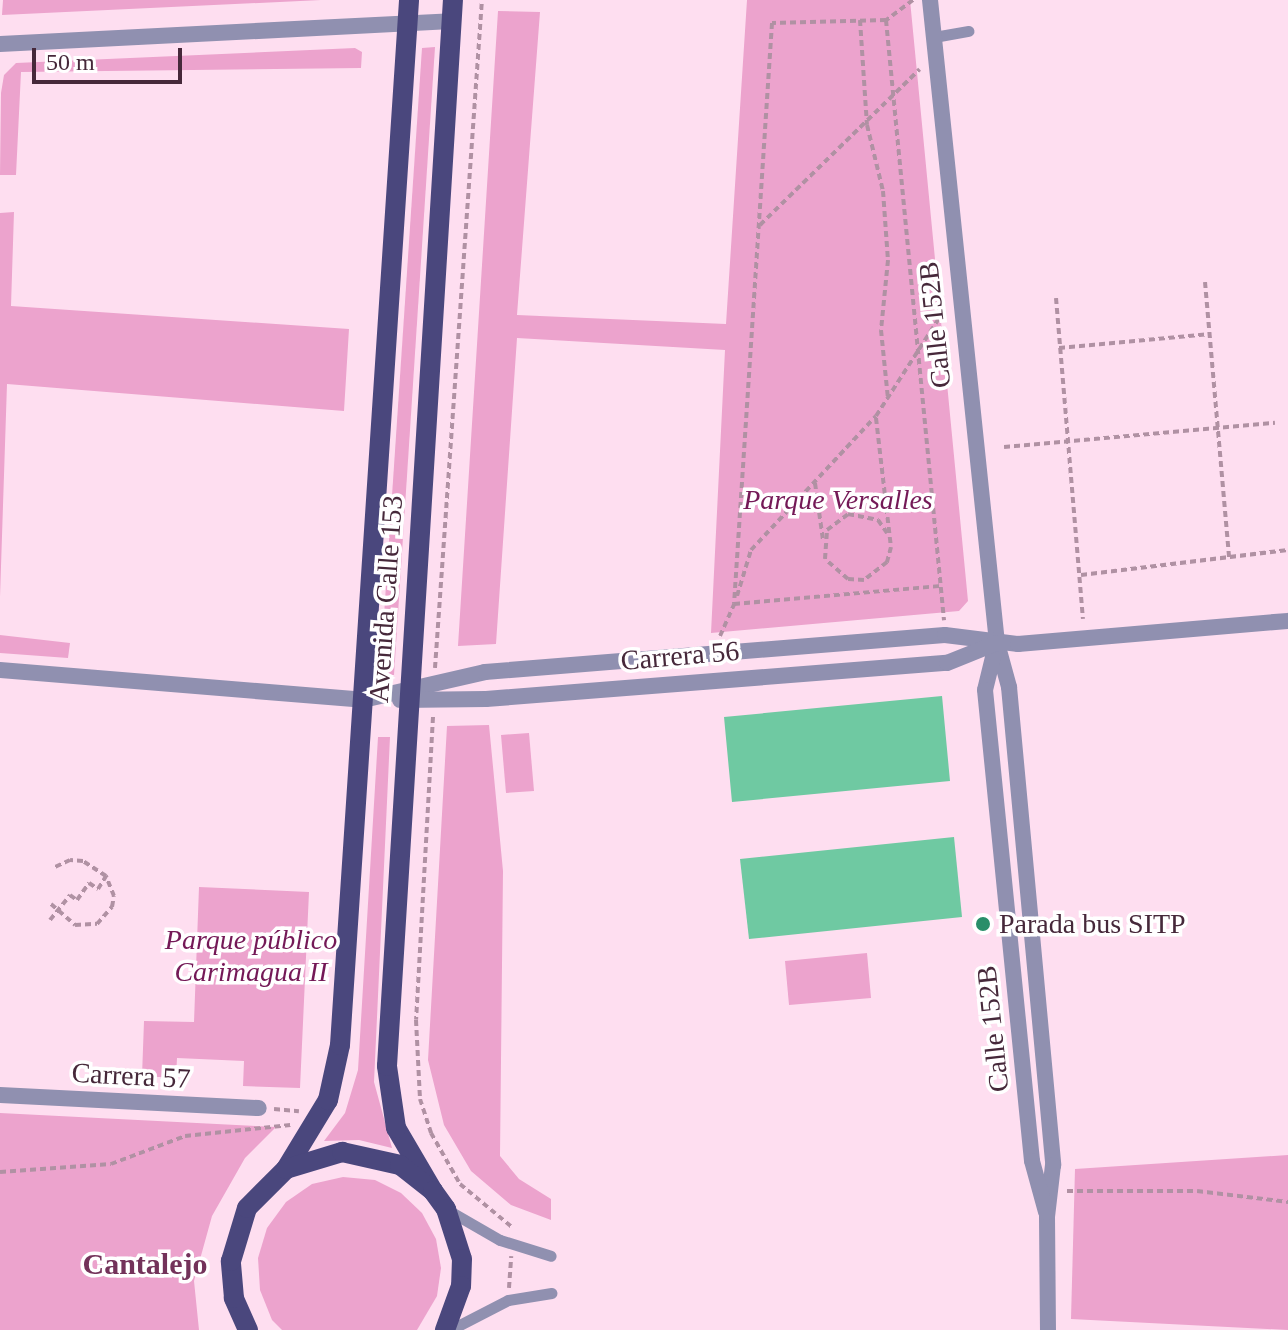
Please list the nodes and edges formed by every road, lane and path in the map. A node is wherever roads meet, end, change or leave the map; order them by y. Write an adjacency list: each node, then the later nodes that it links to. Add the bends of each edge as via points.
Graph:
1 (409, 0): 8 (main road, Avenida Calle 153)
2 (482, 0): 40 (path)
3 (913, 0): 7 (path)
4 (930, 0): 11 (street, Calle 152B)
5 (452, 10): 8 (street); 42 (main road, Avenida Calle 153)
6 (860, 20): 7 (path); 13 (path); 14 (path, via 772,23)
7 (886, 20): 12 (path)
8 (408, 22): 10 (street); 43 (main road, Avenida Calle 153)
9 (968, 31): 11 (lane)
10 (0, 44)
11 (934, 45): 12 (path); 16 (street, Calle 152B)
12 (894, 100): 13 (path); 20 (path)
13 (867, 125): 14 (path); 21 (path, via 884,205 888,260 881,330)
14 (759, 227): 34 (path)
15 (1205, 282): 18 (path)
16 (957, 290): 20 (path); 38 (street, Calle 152B)
17 (1056, 298): 19 (path)
18 (1210, 334): 19 (path); 24 (path)
19 (1059, 348): 25 (path)
20 (918, 351): 21 (path); 33 (path)
21 (888, 400): 22 (path)
22 (876, 416): 27 (path); 28 (path)
23 (1275, 423): 24 (path)
24 (1220, 429): 25 (path); 31 (path)
25 (1067, 443): 26 (path); 32 (path)
26 (1004, 447)
27 (815, 483): 29 (path); 34 (path, via 751,550)
28 (887, 533): 29 (path, via 864,513 848,514 827,530); 29 (path, via 887,562 864,580 834,572)
29 (823, 542)
30 (1288, 550): 31 (path)
31 (1229, 558): 32 (path)
32 (1081, 575): 35 (path)
33 (941, 586): 34 (path); 37 (path)
34 (734, 604): 39 (path)
35 (1083, 619)
36 (1288, 621): 38 (street, Carrera 56)
37 (945, 635): 38 (street, Carrera 56); 39 (street, Carrera 56)
38 (997, 643): 42 (street, Carrera 56, via 947,663); 57 (street, Calle 152B, via 1009,687); 60 (street, Calle 152B, via 985,690 1032,1161)
39 (712, 653): 42 (street, Carrera 56, via 485,672)
40 (436, 660)
41 (0, 670): 43 (street, Carrera 56)
42 (408, 694): 43 (street, Carrera 56); 56 (main road, Avenida Calle 153, via 387,1089 396,1128)
43 (363, 700): 54 (main road, Avenida Calle 153, via 335,1081 319,1120)
44 (433, 716): 61 (path, via 416,1020 420,1099 431,1133 460,1184)
45 (53, 868): 46 (path, via 83,861)
46 (106, 876): 48 (path, via 98,889 89,883 77,900 70,895); 48 (path, via 114,896 106,917 97,924 75,925)
47 (51, 904): 48 (path)
48 (57, 912): 49 (path)
49 (50, 920)
50 (0, 1095): 51 (street, Carrera 57)
51 (259, 1108): 52 (path)
52 (299, 1111)
53 (290, 1125): 55 (path, via 185,1136 111,1164)
54 (286, 1169): 56 (main road, via 321,1154 362,1153 400,1165); 66 (main road, via 258,1193 233,1243 232,1289)
55 (0, 1172)
56 (433, 1191): 59 (main road)
57 (1051, 1191): 58 (path, via 1197,1191); 60 (street, Calle 152B)
58 (1288, 1202)
59 (446, 1209): 62 (lane, via 500,1240); 67 (main road, via 462,1259 461,1286)
60 (1047, 1217): 68 (street, Calle 152B)
61 (514, 1227)
62 (551, 1256)
63 (511, 1261): 64 (path)
64 (509, 1290)
65 (551, 1293): 67 (lane, via 508,1300)
66 (248, 1330)
67 (448, 1330)
68 (1048, 1330)

